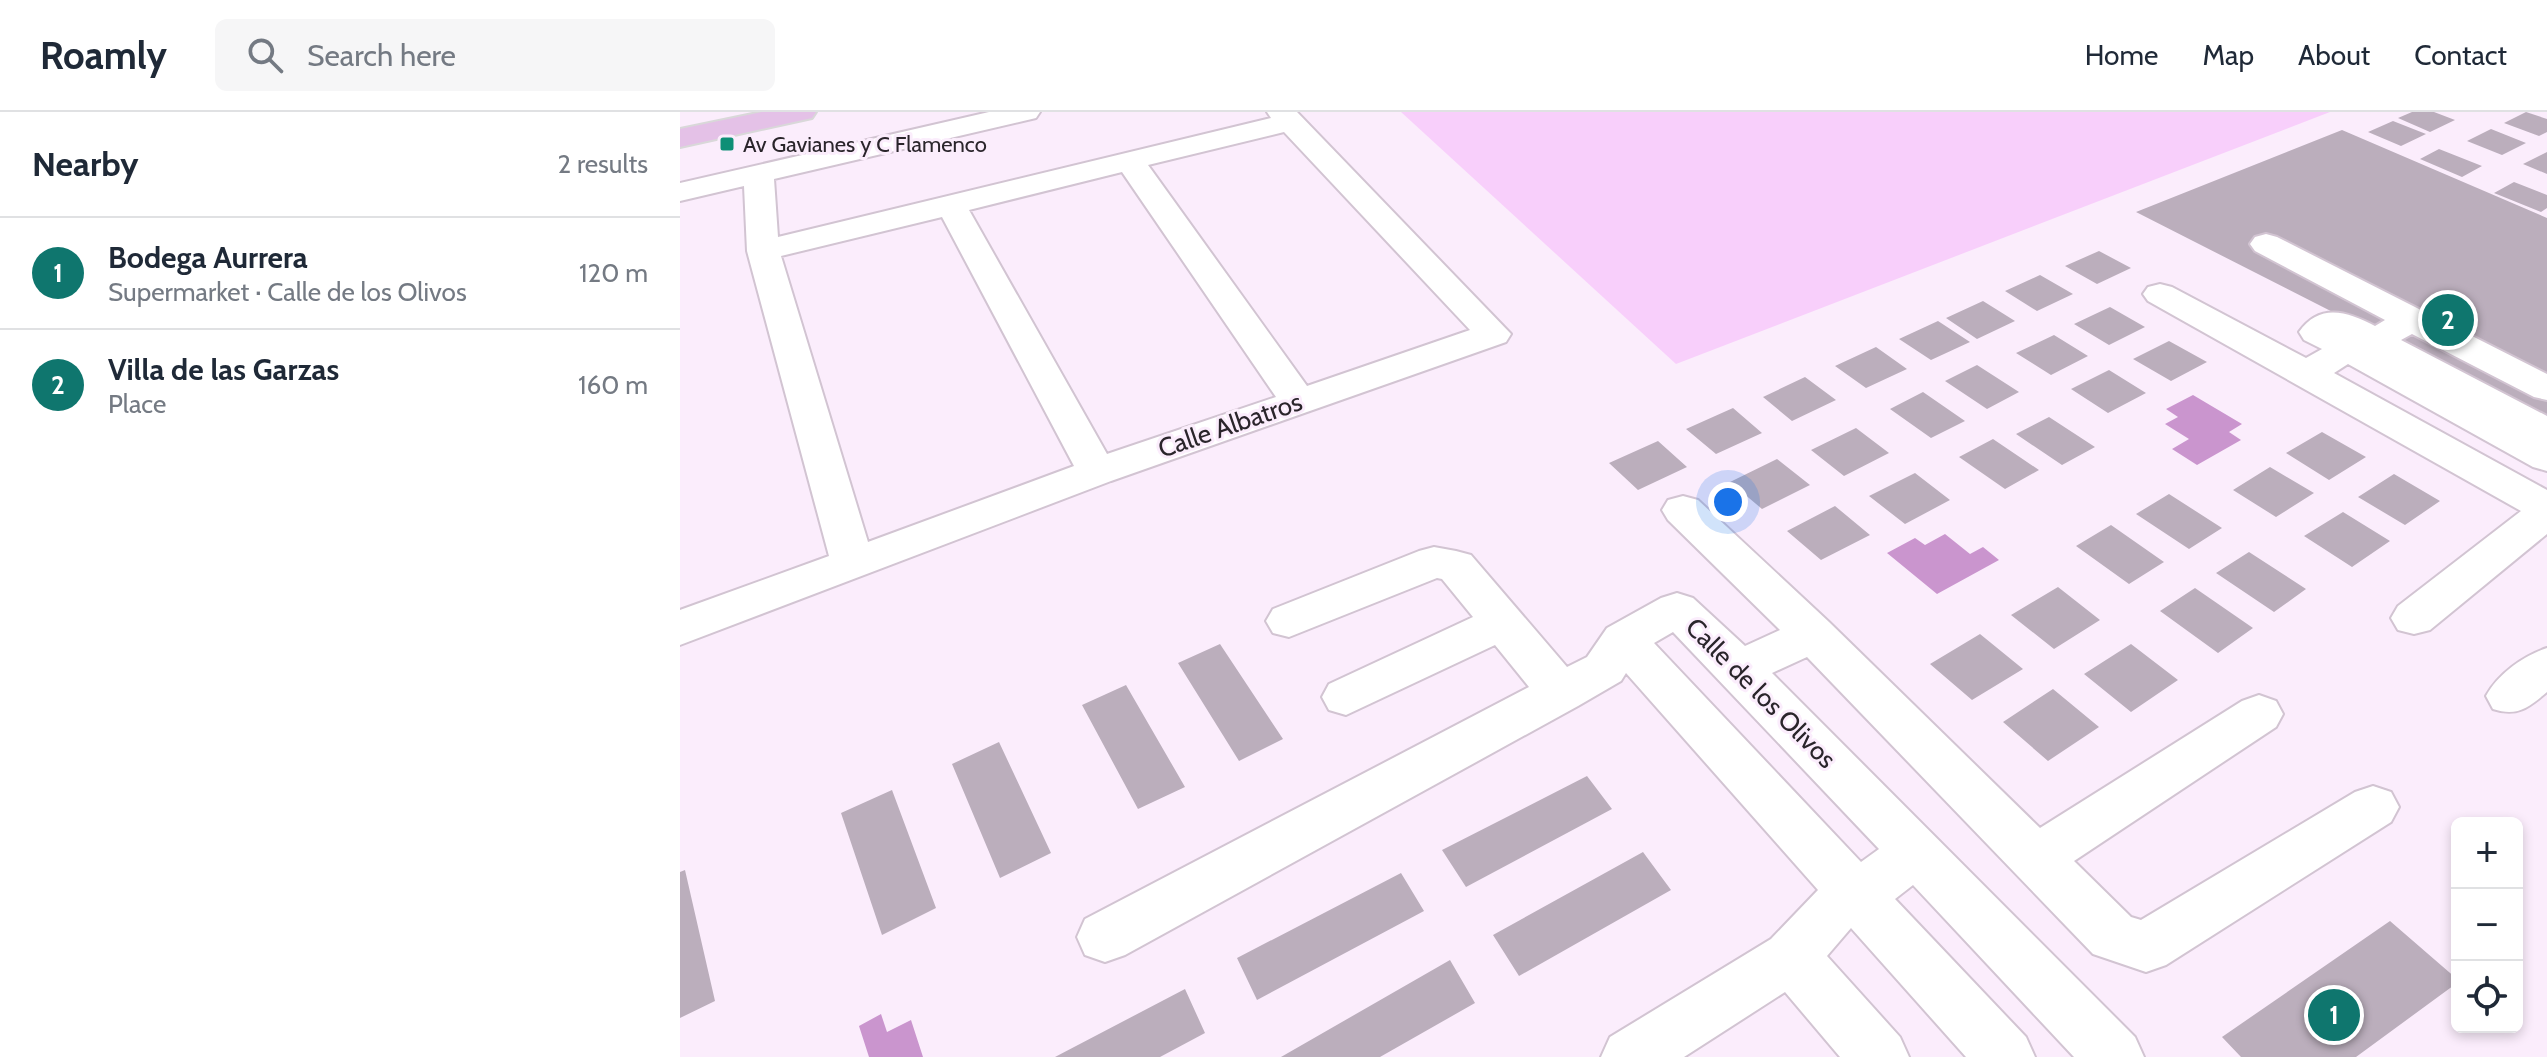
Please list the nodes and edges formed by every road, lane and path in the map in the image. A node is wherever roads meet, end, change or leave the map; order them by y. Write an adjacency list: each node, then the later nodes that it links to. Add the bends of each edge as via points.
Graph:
1 (688, 112): 4 (main road)
2 (802, 112): 6 (main road)
3 (1026, 112): 8 (street)
4 (680, 114)
5 (1285, 117): 7 (street); 18 (street, Calle Albatros, via 1493,334)
6 (680, 138)
7 (1130, 161): 10 (street); 18 (street)
8 (758, 174): 9 (street); 12 (street)
9 (680, 192)
10 (951, 205): 12 (street); 21 (street)
11 (2266, 244): 14 (street)
12 (763, 251): 24 (street)
13 (2160, 294): 16 (street)
14 (2411, 320): 15 (street); 17 (street)
15 (2362, 345): 16 (street); 19 (street); 20 (street)
16 (2307, 373): 23 (street)
17 (2547, 389)
18 (1298, 401): 21 (street, Calle Albatros)
19 (2547, 432)
20 (2547, 458)
21 (1097, 472): 24 (street, Calle Albatros)
22 (1683, 510): 29 (street)
23 (2547, 510): 25 (street)
24 (853, 564): 28 (street, Calle Albatros)
25 (2414, 618)
26 (1289, 621): 27 (street, via 1434,562 1456,566)
27 (1503, 622): 33 (street); 35 (street)
28 (680, 628)
29 (1813, 634): 32 (street); 39 (street)
30 (1623, 640): 32 (street, Calle de los Olivos, via 1677,609); 33 (street, via 1604,669); 40 (street)
31 (2547, 666): 34 (street)
32 (1739, 669): 38 (street, Calle de los Olivos)
33 (1561, 693): 41 (street)
34 (2510, 696)
35 (1346, 697)
36 (2259, 714): 39 (street)
37 (2373, 807): 39 (street, via 2146,947 2113,936)
38 (1915, 852): 40 (street); 46 (street, Calle de los Olivos)
39 (2034, 859)
40 (1857, 897): 42 (street, via 1833,909); 45 (street)
41 (1105, 937)
42 (1791, 957): 43 (street); 44 (street)
43 (1631, 1057)
44 (1879, 1057)
45 (2005, 1057)
46 (2114, 1057)

